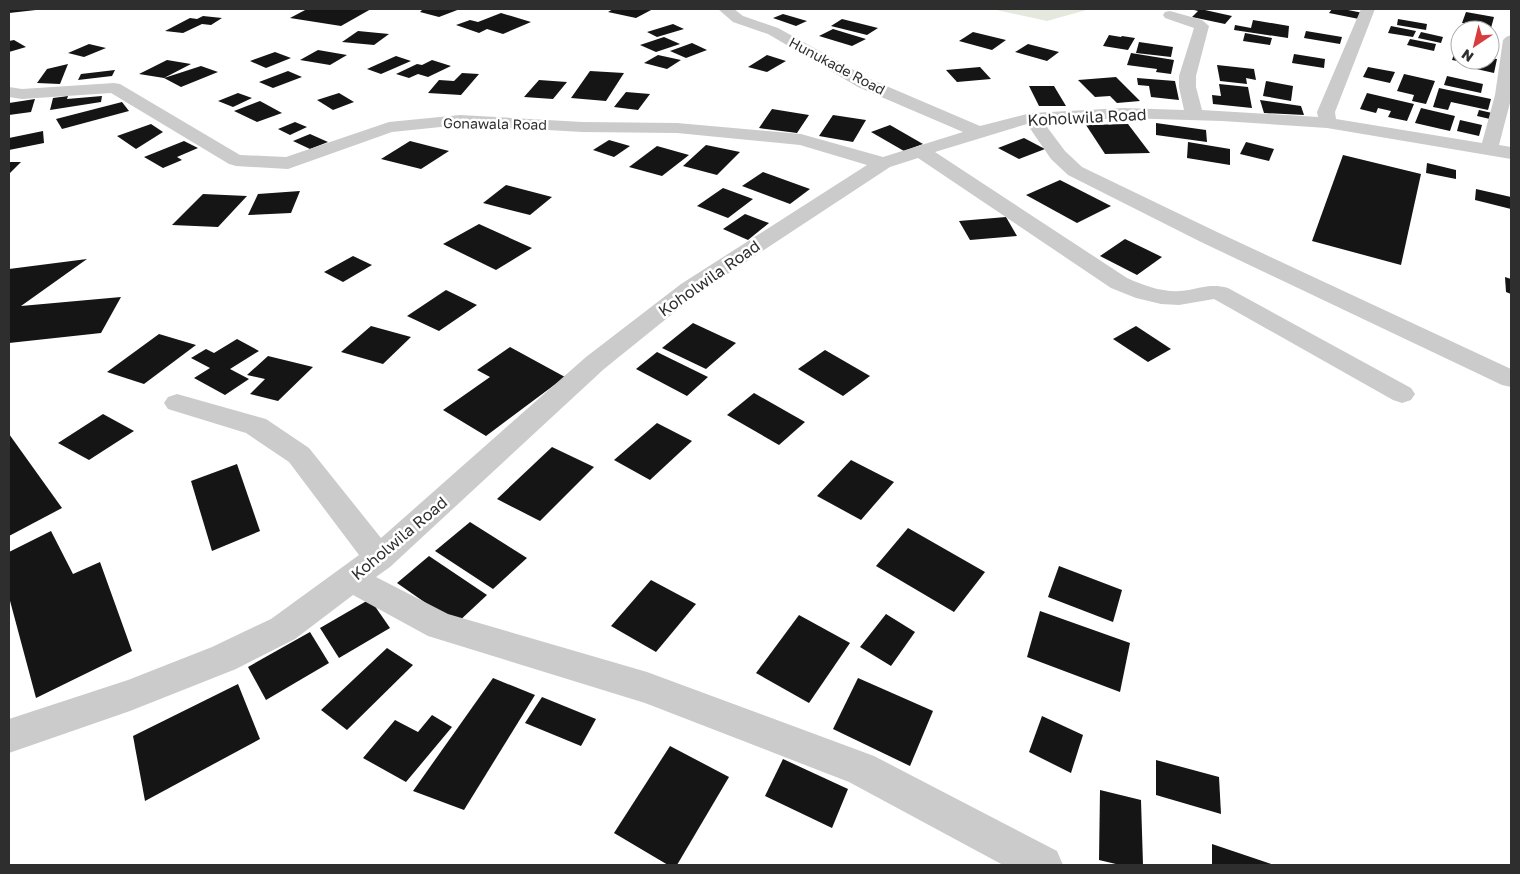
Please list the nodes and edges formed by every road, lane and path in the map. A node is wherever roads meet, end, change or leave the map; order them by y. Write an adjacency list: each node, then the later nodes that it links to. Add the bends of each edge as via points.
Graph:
1 (725, 9): 9 (street, Hunukade Road, via 738,19 773,31 864,82)
2 (1368, 9): 8 (street, via 1326,112)
3 (1170, 16): 6 (street, via 1202,26 1187,84)
4 (1511, 40): 11 (street, via 1500,119)
5 (9, 92): 12 (street, Gonawala Road, via 114,88 236,160 288,163 389,127 460,120 582,127 678,128 792,139)
6 (1194, 114): 7 (street, Koholwila Road, via 1123,113); 8 (street, Koholwila Road)
7 (1031, 118): 9 (street, Koholwila Road); 13 (street, via 1058,156 1075,171)
8 (1327, 123): 11 (street, Koholwila Road)
9 (979, 132): 10 (street, Koholwila Road)
10 (920, 151): 12 (street, Koholwila Road); 14 (street, via 1119,283 1154,297 1220,293)
11 (1500, 151)
12 (883, 163): 16 (street, Koholwila Road, via 690,289 595,363)
13 (1511, 378)
14 (1402, 394)
15 (177, 402): 16 (street, via 256,426 299,455)
16 (379, 558): 17 (street, Koholwila Road)
17 (351, 579): 18 (street, Koholwila Road, via 284,629 224,658 130,695); 19 (street, via 440,626 648,688 861,769)
18 (9, 736)
19 (1043, 865)

